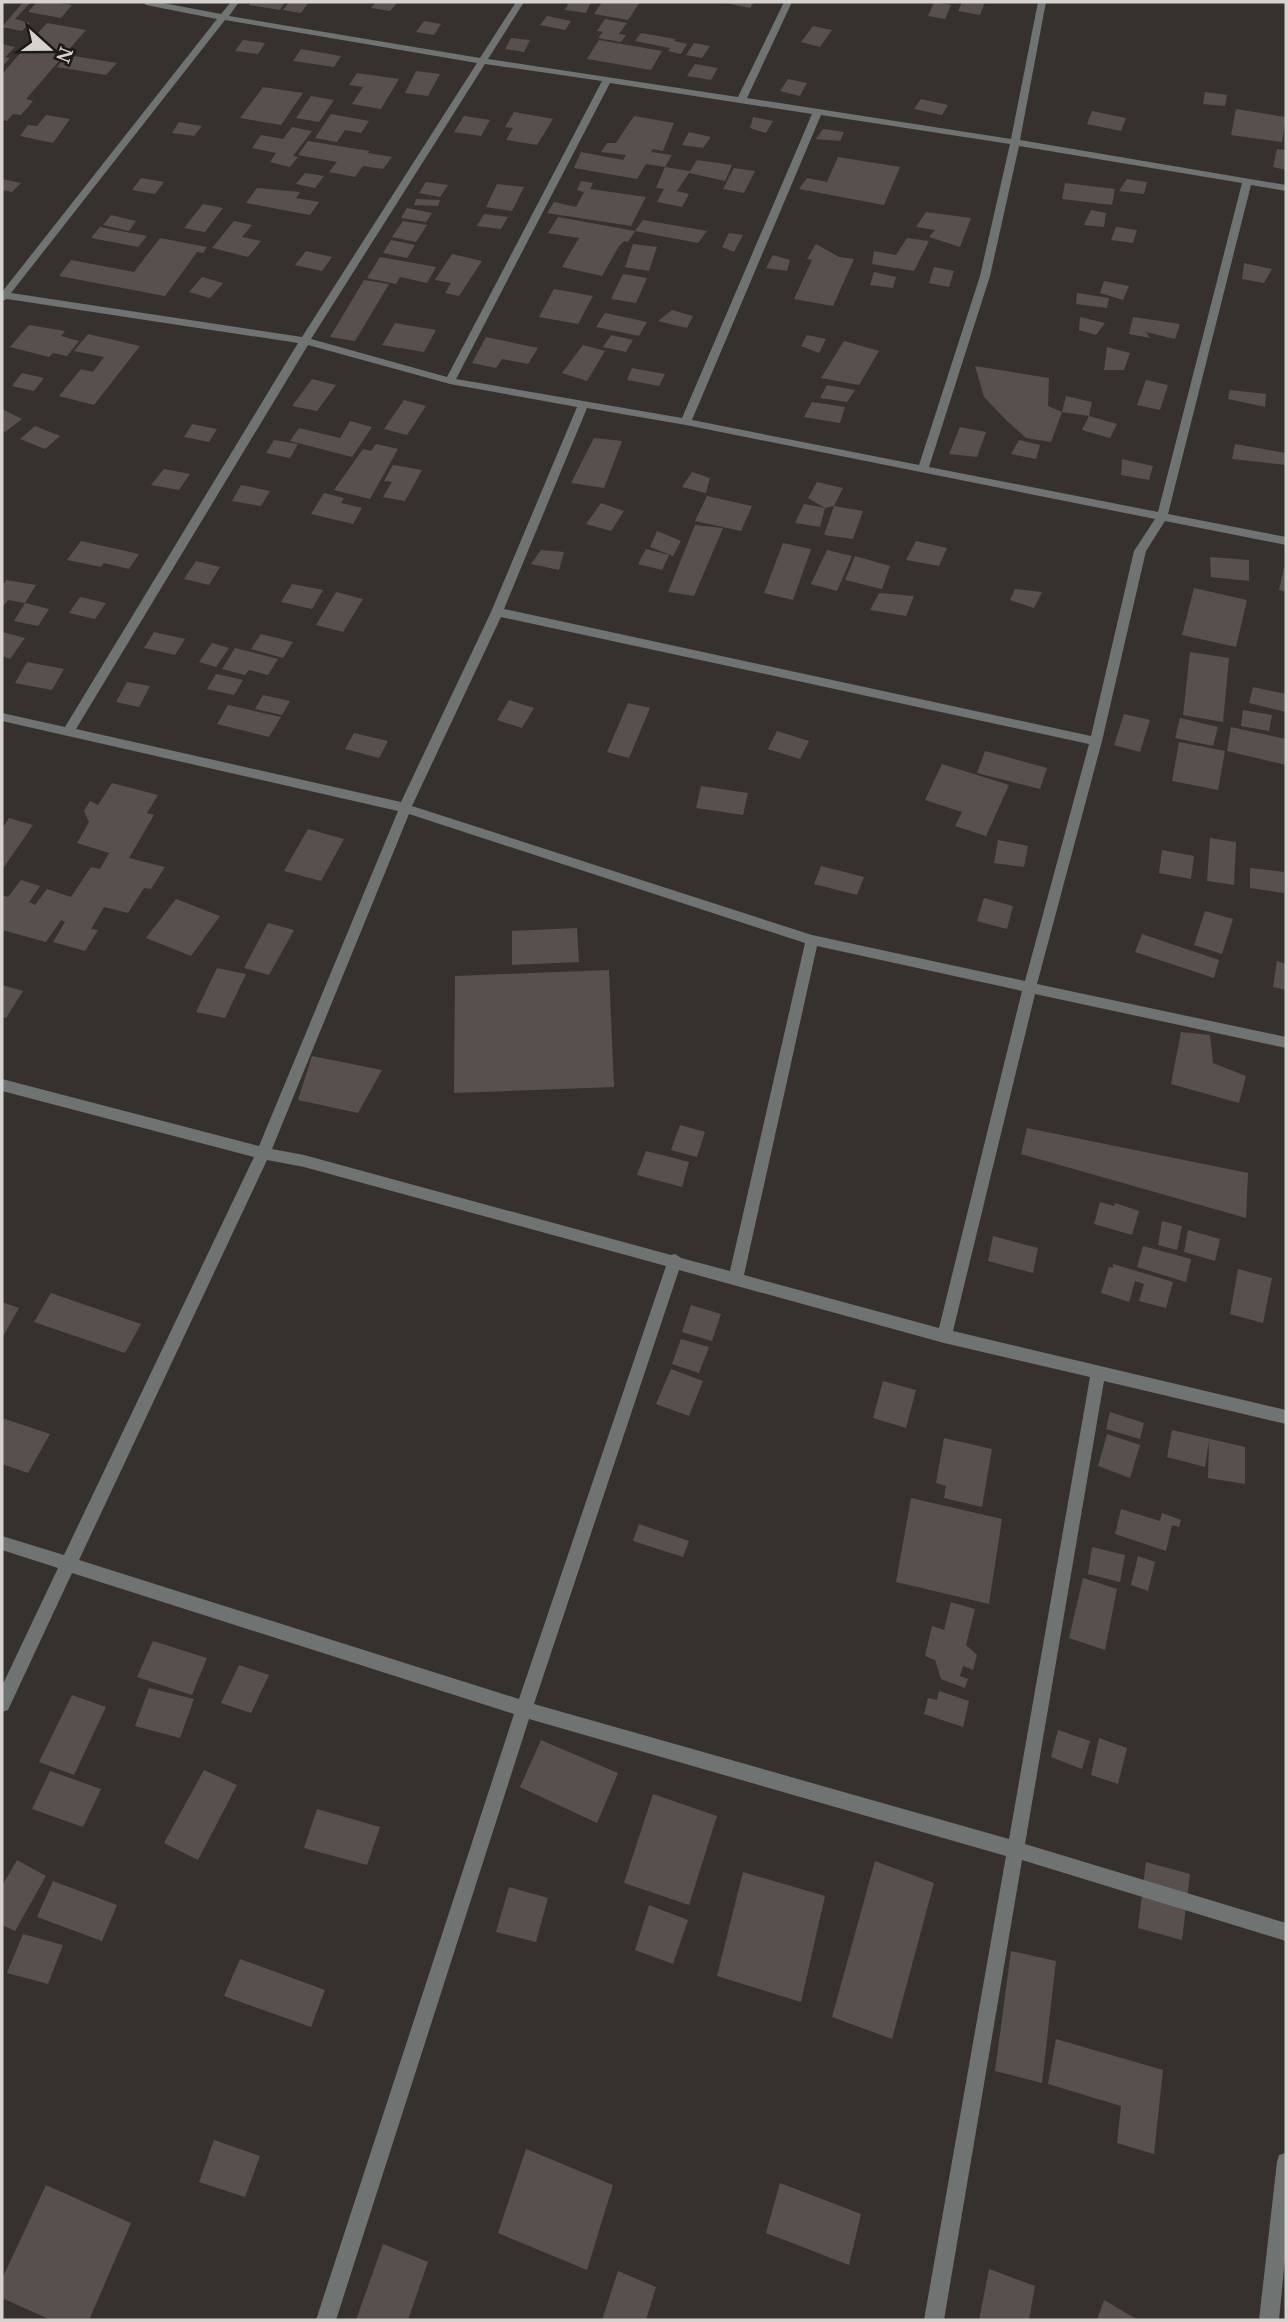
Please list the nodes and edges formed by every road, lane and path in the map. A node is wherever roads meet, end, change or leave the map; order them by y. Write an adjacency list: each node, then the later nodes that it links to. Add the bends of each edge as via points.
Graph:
1 (146, 2): 6 (street)
2 (235, 2): 6 (street)
3 (520, 2): 7 (street)
4 (788, 2): 9 (street)
5 (1042, 2): 11 (street)
6 (224, 18): 7 (street); 14 (street)
7 (483, 61): 8 (street); 15 (street)
8 (607, 80): 9 (street); 16 (street)
9 (741, 100): 10 (street)
10 (817, 113): 11 (street); 18 (street)
11 (1015, 143): 12 (street); 19 (street, via 985,276)
12 (1247, 181): 13 (street); 20 (street)
13 (1286, 188)
14 (2, 296): 15 (street)
15 (305, 341): 16 (street); 24 (street)
16 (450, 381): 17 (street)
17 (583, 406): 18 (street); 22 (street)
18 (687, 422): 19 (street)
19 (923, 470): 20 (street)
20 (1162, 516): 21 (street); 25 (street, via 1140,551)
21 (1286, 541)
22 (497, 612): 25 (street); 26 (street)
23 (2, 717): 24 (street)
24 (69, 731): 26 (street)
25 (1096, 741): 28 (street)
26 (405, 808): 27 (street); 31 (street)
27 (812, 940): 28 (street); 33 (street)
28 (1030, 986): 29 (street); 34 (street)
29 (1286, 1043)
30 (2, 1085): 31 (street)
31 (263, 1153): 32 (street); 38 (street)
32 (675, 1260): 33 (street); 40 (street)
33 (736, 1277): 34 (street)
34 (944, 1336): 35 (street)
35 (1098, 1372): 36 (street); 41 (street)
36 (1286, 1417)
37 (2, 1543): 38 (street)
38 (69, 1563): 39 (street); 40 (street)
39 (2, 1704)
40 (524, 1709): 41 (street); 44 (street)
41 (1016, 1850): 42 (street); 45 (street)
42 (1286, 1933)
43 (1286, 2162): 46 (street)
44 (326, 2320)
45 (934, 2320)
46 (1269, 2320)

